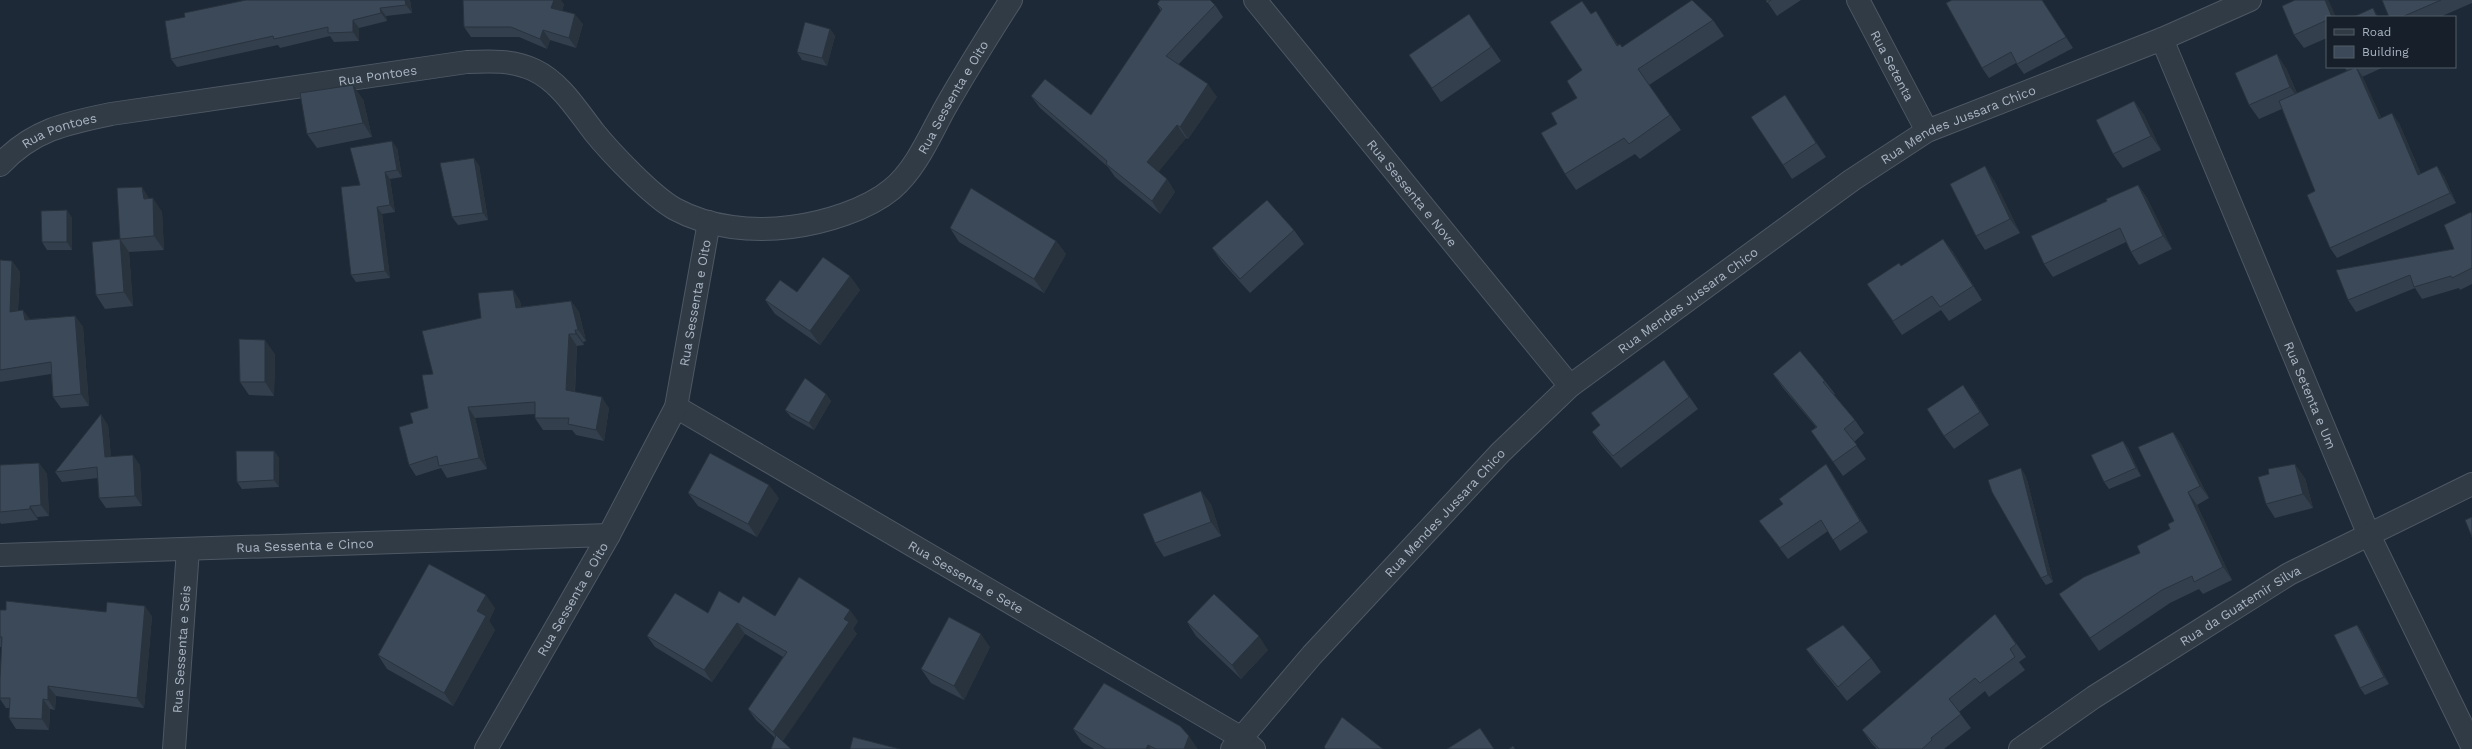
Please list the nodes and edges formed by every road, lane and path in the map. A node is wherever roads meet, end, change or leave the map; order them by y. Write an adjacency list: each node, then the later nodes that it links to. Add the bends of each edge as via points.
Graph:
1 (1011, 0): 8 (street, Rua Sessenta e Oito, via 975,55 908,172 892,189 840,216 808,225 771,229 735,227)
2 (1255, 0): 9 (street, Rua Sessenta e Nove)
3 (1858, 0): 6 (street, Rua Setenta)
4 (2250, 0): 5 (street, Rua Mendes Jussara Chico)
5 (2162, 39): 6 (street, Rua Mendes Jussara Chico); 12 (street, Rua Setenta e Um)
6 (1927, 131): 9 (street, Rua Mendes Jussara Chico, via 1852,180)
7 (0, 165): 8 (street, Rua Pontoes, via 14,149 38,134 74,122 118,113 451,64 493,61 511,63 535,71 562,92 598,136 638,178 675,209)
8 (709, 222): 10 (street, Rua Sessenta e Oito)
9 (1570, 386): 16 (street, Rua Mendes Jussara Chico, via 1500,453 1312,655)
10 (676, 407): 13 (street, Rua Sessenta e Oito); 16 (street, Rua Sessenta e Sete)
11 (2472, 484): 12 (street, Rua da Guatemir Silva)
12 (2368, 533): 17 (street, Rua Setenta e Um); 20 (street, Rua da Guatemir Silva, via 2289,574 2094,697)
13 (609, 535): 14 (street, Rua Sessenta e Cinco); 19 (street, Rua Sessenta e Oito)
14 (188, 549): 15 (street, Rua Sessenta e Cinco); 18 (street, Rua Sessenta e Seis)
15 (0, 555)
16 (1242, 745)
17 (2472, 746)
18 (174, 749)
19 (486, 749)
20 (2020, 749)

